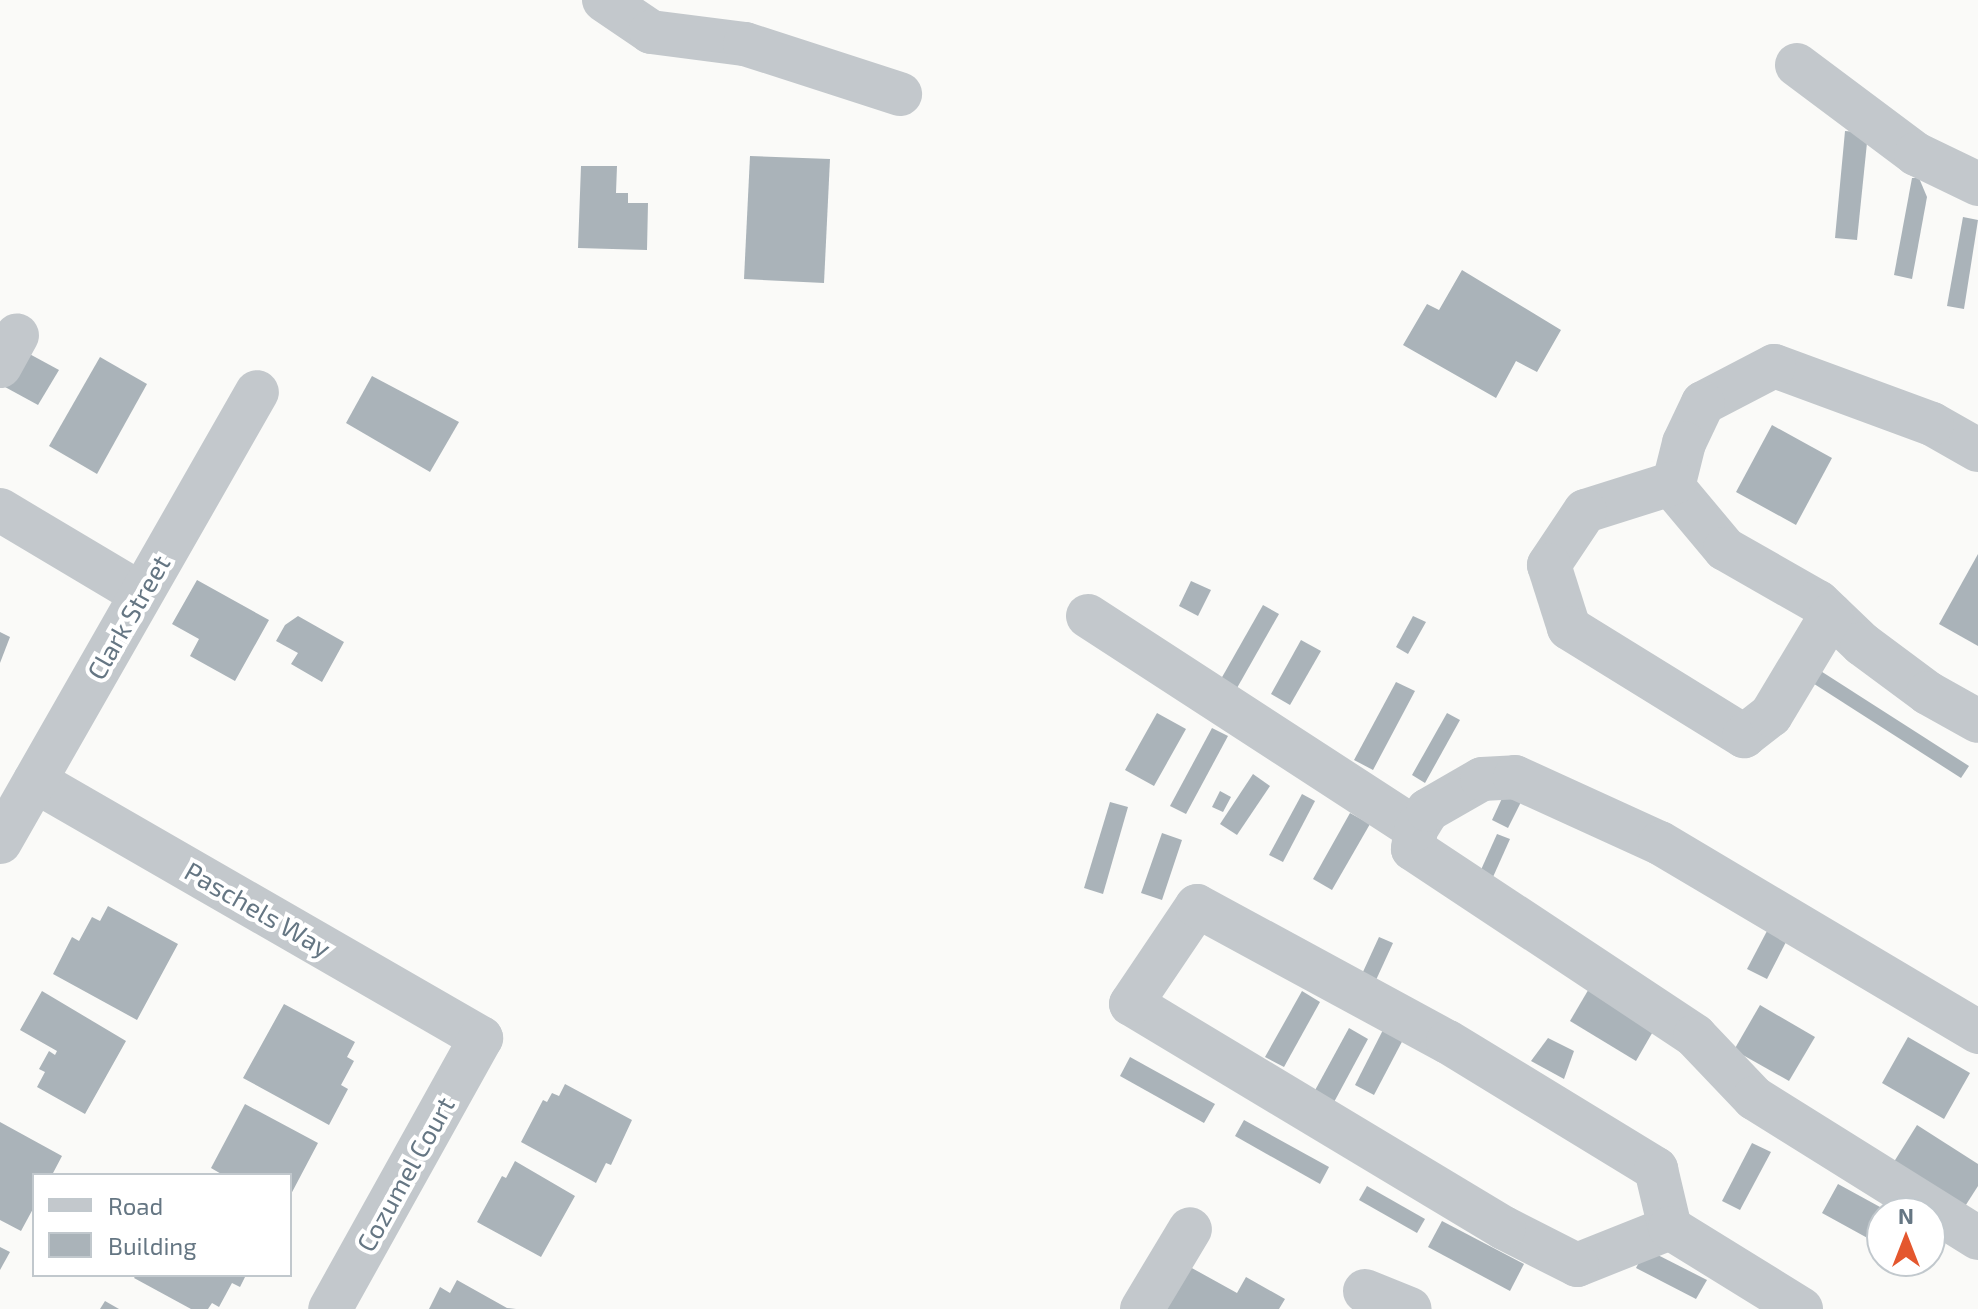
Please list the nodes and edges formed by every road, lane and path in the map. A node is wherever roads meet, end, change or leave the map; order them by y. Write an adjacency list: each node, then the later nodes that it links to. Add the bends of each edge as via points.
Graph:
1 (604, 0): 3 (street, via 651,32 745,44)
2 (1797, 65): 4 (street, via 1916,154)
3 (900, 94)
4 (1978, 184)
5 (257, 392): 9 (street, Clark Street)
6 (1978, 450): 7 (street, via 1932,424 1774,366 1703,403 1684,443)
7 (1674, 483): 10 (street, via 1725,549 1818,602); 10 (street, via 1585,511 1549,565 1569,628 1744,736 1771,715)
8 (0, 510): 9 (street)
9 (141, 594): 13 (street, Clark Street)
10 (1831, 615): 12 (street, via 1928,693)
11 (1088, 616): 14 (street)
12 (1978, 721)
13 (35, 781): 15 (street, Clark Street); 17 (street, Paschels Way)
14 (1416, 829): 16 (street, via 1428,810 1482,779 1515,777 1660,843); 20 (street, via 1413,849 1695,1036 1754,1098)
15 (0, 842)
16 (1978, 1032)
17 (481, 1038): 22 (street, Cozumel Court)
18 (1670, 1228): 18 (street, via 1656,1169 1448,1042 1197,906 1131,1004 1504,1228 1577,1265); 25 (street)
19 (1190, 1229): 23 (street)
20 (1978, 1238)
21 (1365, 1291): 24 (street)
22 (330, 1309)
23 (1142, 1309)
24 (1410, 1309)
25 (1801, 1309)

